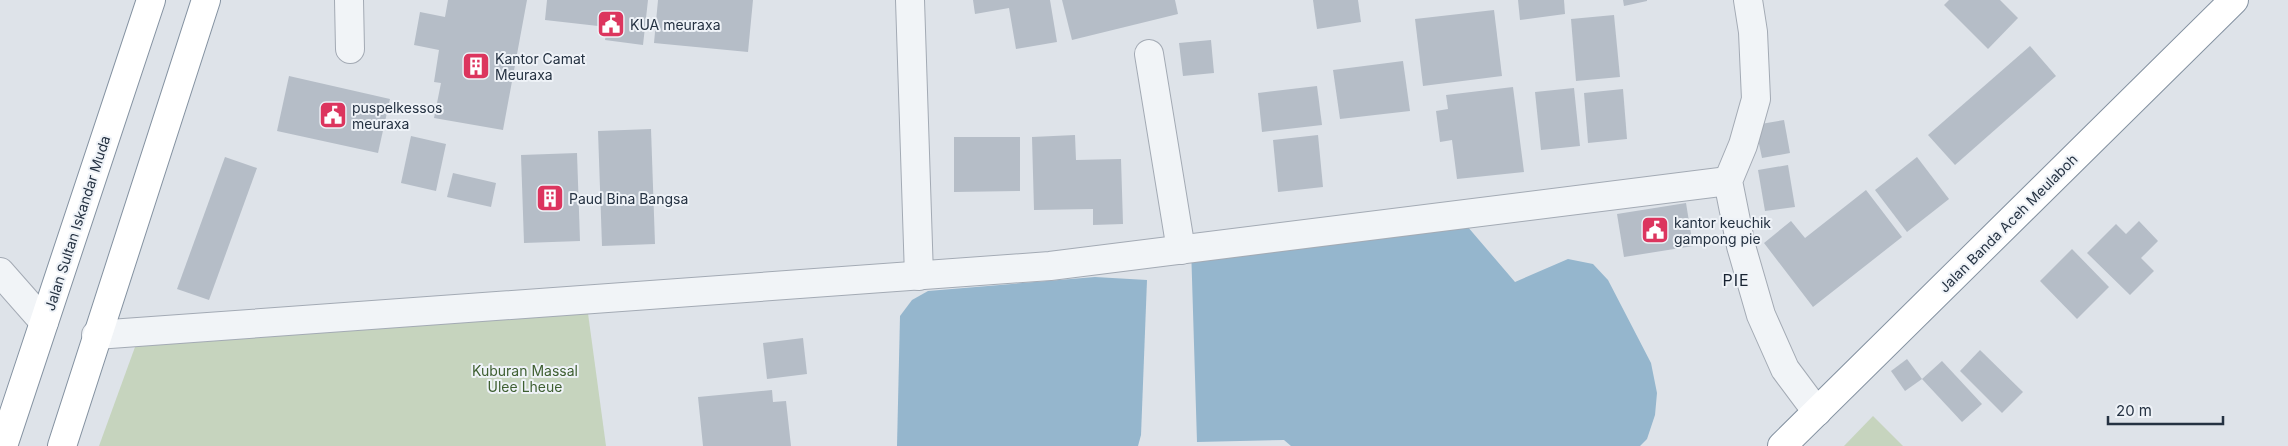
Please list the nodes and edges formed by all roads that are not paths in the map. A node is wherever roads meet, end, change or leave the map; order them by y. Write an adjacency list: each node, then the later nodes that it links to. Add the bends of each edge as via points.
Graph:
1 (151, 0): 13 (highway, Jalan Sultan Iskandar Muda)
2 (206, 0): 14 (highway)
3 (349, 0): 7 (street)
4 (910, 0): 12 (street)
5 (1748, 0): 9 (street, via 1756,99)
6 (2234, 0): 15 (highway, Jalan Banda Aceh Meulaboh)
7 (350, 48)
8 (1149, 54): 10 (street)
9 (1728, 182): 10 (street); 15 (street, via 1741,246 1761,315 1785,369)
10 (1181, 250): 12 (street, via 1050,266)
11 (0, 272): 13 (street)
12 (919, 276): 14 (street)
13 (44, 322): 16 (highway, Jalan Sultan Iskandar Muda)
14 (96, 335): 17 (highway)
15 (1818, 412): 18 (highway, Jalan Banda Aceh Meulaboh)
16 (3, 446)
17 (62, 446)
18 (1782, 446)

